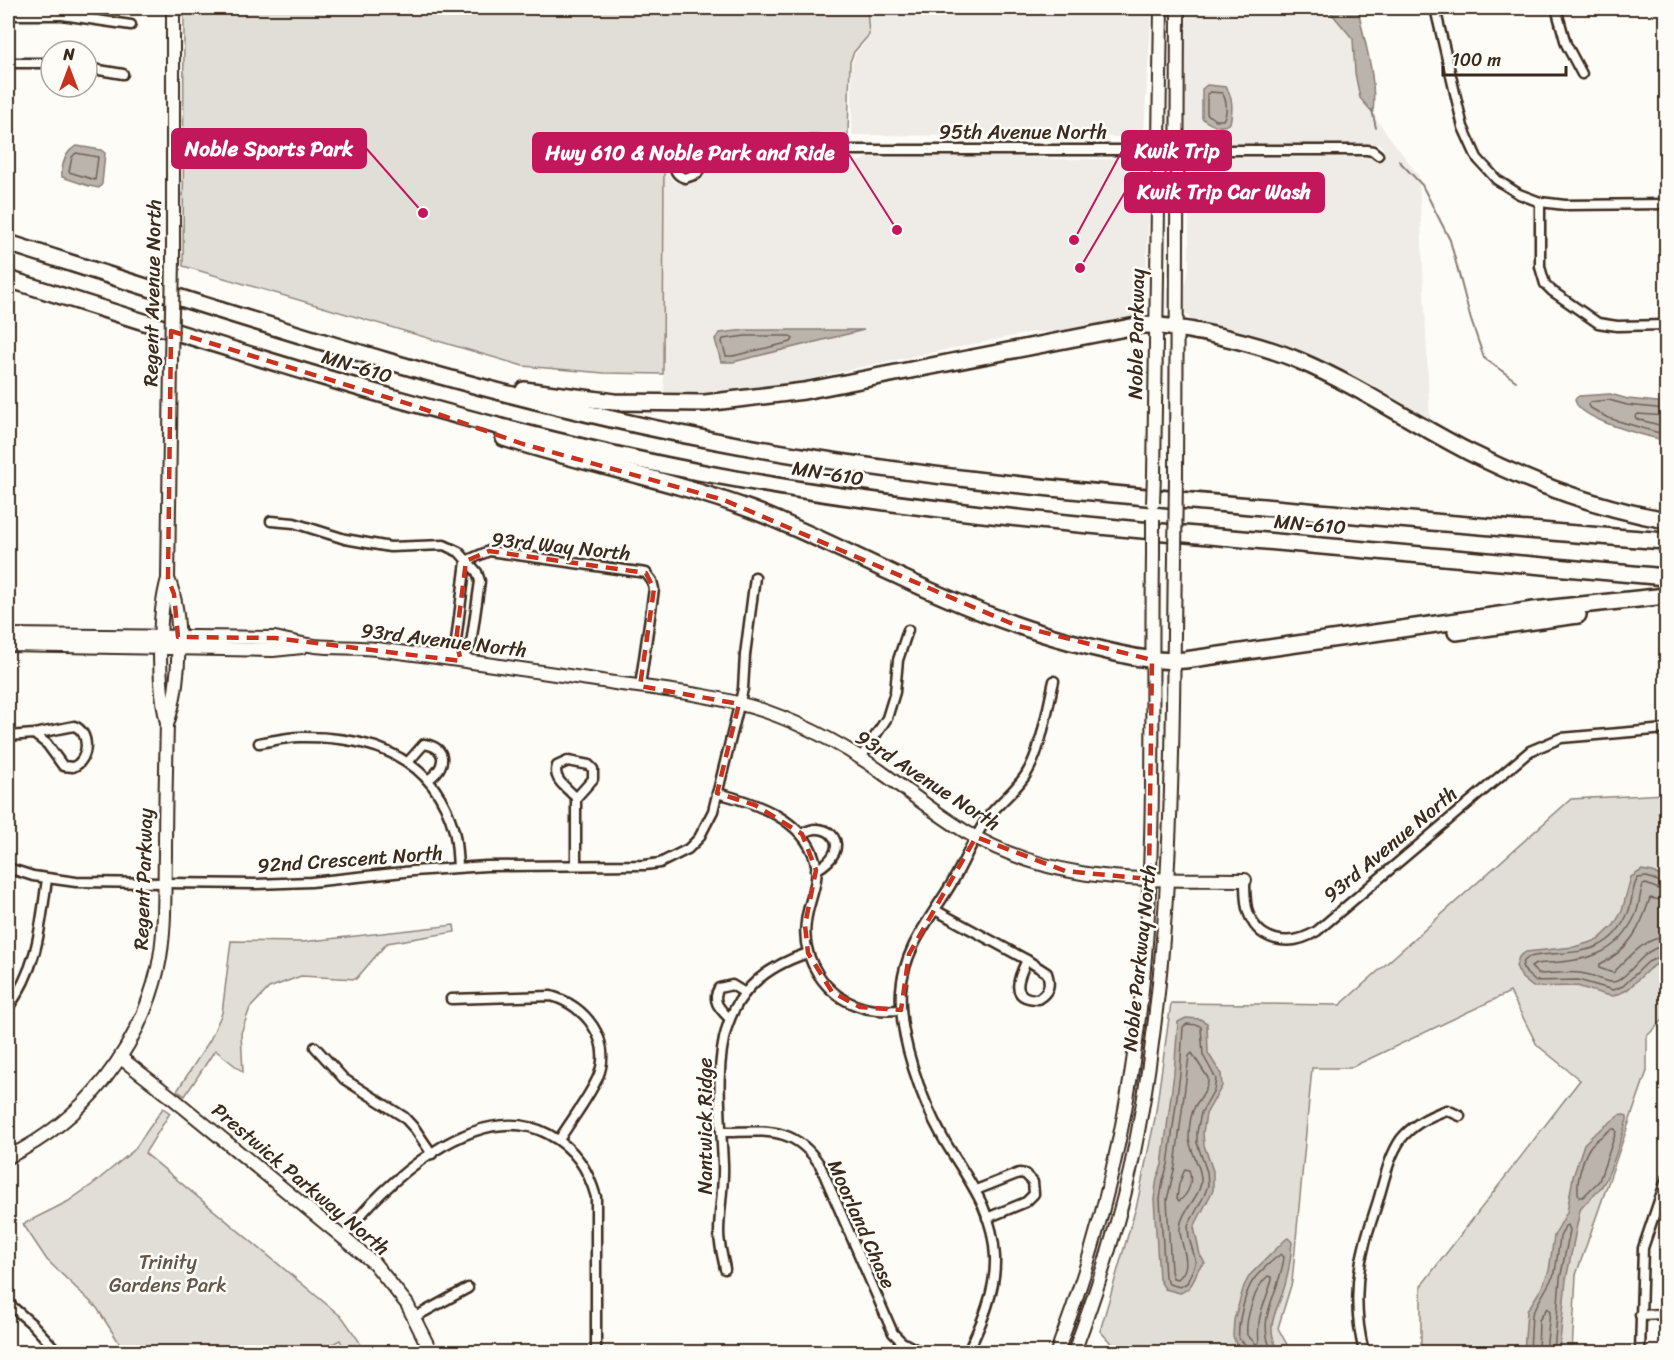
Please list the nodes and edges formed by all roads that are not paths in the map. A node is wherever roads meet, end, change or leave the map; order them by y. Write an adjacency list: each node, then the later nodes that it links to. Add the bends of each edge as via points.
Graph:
1 (173, 8): 33 (street, Regent Avenue North, bridge)
2 (1161, 8): 13 (street, Noble Parkway)
3 (1178, 8): 14 (street, Noble Parkway)
4 (1435, 8): 17 (street, via 1461,121 1472,150 1497,180)
5 (1556, 8): 12 (street, via 1566,44)
6 (8, 15): 7 (street, via 62,15)
7 (131, 26)
8 (8, 63): 9 (street)
9 (39, 63)
10 (99, 70): 11 (street)
11 (123, 74)
12 (1582, 74)
13 (1159, 149): 14 (street, 95th Avenue North); 15 (street, 95th Avenue North); 21 (street, Noble Parkway)
14 (1177, 150): 16 (street, 95th Avenue North, via 1367,150); 23 (street, Noble Parkway)
15 (702, 151)
16 (1378, 155)
17 (1540, 202): 18 (street); 22 (street, via 1540,267 1545,284 1552,291 1598,323)
18 (1666, 204)
19 (8, 243): 24 (highway, MN-610)
20 (8, 279): 25 (highway, MN-610)
21 (1156, 325): 23 (highway); 24 (highway, via 804,391 676,404 576,398); 40 (street, Noble Parkway, bridge)
22 (1666, 326)
23 (1177, 328): 26 (highway, via 1290,356 1502,468 1579,498); 29 (street, Noble Parkway, bridge)
24 (345, 350): 28 (highway, MN-610, via 510,396 652,428 893,471)
25 (412, 405): 32 (highway, MN-610, via 668,466 903,506); 40 (highway, via 523,444 724,500 985,614 1056,638)
26 (1666, 520)
27 (271, 521): 30 (street, via 294,523 378,546 444,545 459,552)
28 (1666, 542)
29 (1175, 557): 42 (street, Noble Parkway North)
30 (466, 561): 41 (street, via 456,641); 41 (street, via 480,581 471,644); 44 (street, 93rd Way North, via 489,551 646,573 654,589)
31 (756, 577): 45 (street, 92nd Crescent North)
32 (1666, 577)
33 (168, 579): 37 (street, Regent Avenue North, via 163,595); 38 (street, Regent Avenue North, via 174,594)
34 (1662, 596): 42 (highway, via 1534,610)
35 (908, 630): 51 (street, via 887,717)
36 (8, 635): 37 (street, 93rd Avenue North)
37 (161, 643): 38 (street, 93rd Avenue North); 39 (street, 93rd Avenue North); 46 (street, Regent Parkway, via 162,701)
38 (178, 643): 41 (street, 93rd Avenue North, via 275,638 315,646); 46 (street, Regent Parkway, via 174,701)
39 (8, 645)
40 (1152, 660): 42 (highway); 63 (street, Noble Parkway North)
41 (461, 661): 44 (street, 93rd Avenue North)
42 (1174, 661): 64 (street, Noble Parkway North)
43 (1054, 681): 57 (street, via 1036,751 1025,776 989,816)
44 (640, 686): 45 (street, 93rd Avenue North)
45 (739, 704): 51 (street, 93rd Avenue North, via 794,723); 54 (street, 92nd Crescent North)
46 (167, 723): 66 (street, Regent Parkway)
47 (1666, 729): 65 (street, 93rd Avenue North, via 1561,738 1530,751 1306,938 1281,941 1259,930 1247,908)
48 (34, 734): 48 (street, via 63,766 74,767 83,761 86,740 80,728 68,726); 49 (street)
49 (8, 736)
50 (259, 743): 52 (street, via 299,736 347,741 384,749)
51 (860, 759): 57 (street, 93rd Avenue North)
52 (408, 762): 53 (street); 53 (street, via 424,744 437,749 442,762 437,774)
53 (428, 780): 59 (street, via 448,815)
54 (717, 793): 56 (street, via 755,805); 58 (street, 92nd Crescent North, via 713,811 699,838 688,849 645,865)
55 (576, 798): 55 (street, via 593,779 593,769 584,763 562,763 557,766 557,778); 58 (street)
56 (802, 834): 61 (street); 61 (street, via 823,830 835,840 832,859)
57 (976, 837): 63 (street, 93rd Avenue North, via 1031,862 1065,872); 67 (street)
58 (576, 865): 59 (street, 92nd Crescent North)
59 (458, 867): 66 (street, 92nd Crescent North, via 300,883)
60 (8, 868): 62 (street, 92nd Crescent North)
61 (816, 870): 68 (street, via 805,925)
62 (47, 879): 66 (street, 92nd Crescent North); 72 (street, via 36,953)
63 (1149, 879): 64 (street, 93rd Avenue North); 97 (street, Noble Parkway North, via 1139,1014 1119,1143 1097,1236)
64 (1167, 879): 65 (street, 93rd Avenue North); 98 (street, Noble Parkway North, via 1149,1064 1137,1137 1110,1245)
65 (1245, 880)
66 (165, 882): 76 (street, Regent Parkway, via 158,967 139,1024)
67 (935, 910): 69 (street); 73 (street, via 909,954)
68 (808, 953): 70 (street, Nantwick Ridge, via 780,964); 73 (street, via 822,980 846,1001 875,1011)
69 (1027, 960): 69 (street, via 1047,974 1049,988 1038,999 1024,996 1018,990 1017,982)
70 (744, 993): 74 (street, Nantwick Ridge); 74 (street, via 732,985 716,992 717,1005)
71 (450, 999): 79 (street, via 551,996 565,1000 589,1018 600,1045 599,1074)
72 (8, 1008)
73 (901, 1010): 83 (street, via 927,1105)
74 (729, 1018): 78 (street, Nantwick Ridge, via 721,1050)
75 (315, 1047): 80 (street, via 344,1079 404,1117)
76 (121, 1058): 81 (street, Regent Parkway, via 81,1106 40,1139); 85 (street, Prestwick Parkway North)
77 (1460, 1116): 99 (street, via 1447,1110 1430,1116 1415,1125 1393,1153 1359,1267 1357,1316)
78 (720, 1132): 86 (street, Nantwick Ridge, via 723,1178 719,1234); 95 (street, Moorland Chase, via 780,1133 804,1144 820,1165 893,1333)
79 (559, 1140): 80 (street, via 525,1125 507,1124 472,1132); 94 (street, via 583,1164 596,1197)
80 (432, 1154): 85 (street, via 396,1180)
81 (8, 1157)
82 (1666, 1180): 90 (street, via 1643,1248)
83 (976, 1190): 84 (street); 84 (street, via 1019,1173 1033,1182 1034,1194 1026,1202)
84 (987, 1218): 96 (street, via 995,1256 994,1277 987,1308)
85 (344, 1237): 91 (street, Prestwick Parkway North, via 386,1276)
86 (725, 1269)
87 (468, 1288): 91 (street)
88 (8, 1304): 92 (street)
89 (1666, 1314): 90 (street)
90 (1640, 1315): 100 (street)
91 (415, 1317): 93 (street, Prestwick Parkway North)
92 (58, 1353)
93 (431, 1353)
94 (596, 1353)
95 (921, 1353)
96 (968, 1353)
97 (1057, 1353)
98 (1074, 1353)
99 (1364, 1353)
100 (1640, 1353)

